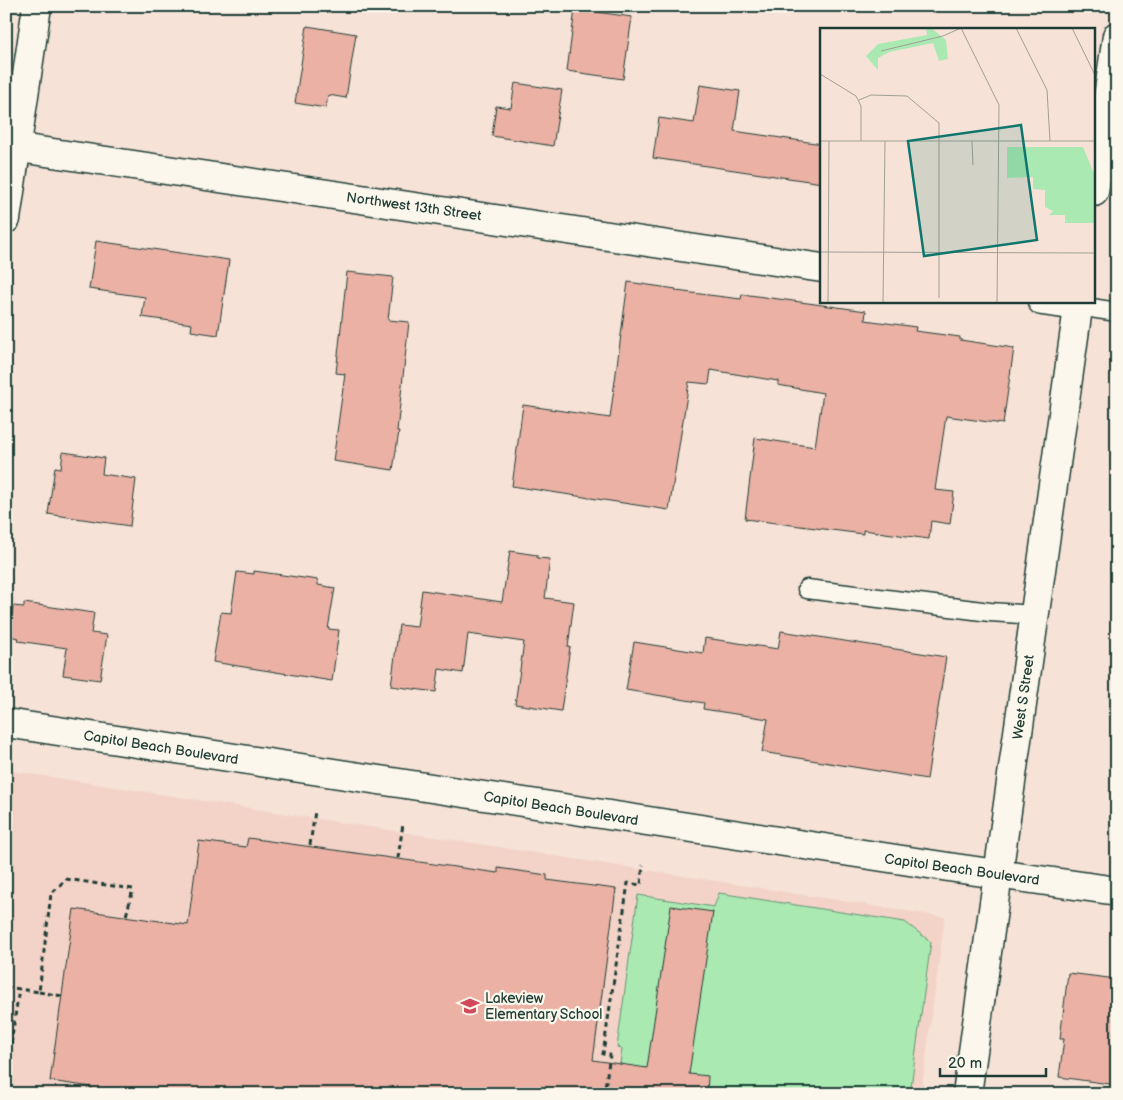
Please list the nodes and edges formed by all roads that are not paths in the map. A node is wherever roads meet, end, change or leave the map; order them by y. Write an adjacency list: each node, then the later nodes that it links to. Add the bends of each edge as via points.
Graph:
1 (37, 6): 3 (street)
2 (1117, 36): 4 (street)
3 (11, 146): 5 (street); 6 (street, Northwest 13th Street)
4 (1096, 178)
5 (6, 219)
6 (820, 268)
7 (1054, 302): 8 (street)
8 (1078, 304): 9 (lane); 11 (street, West S Street)
9 (1117, 312)
10 (807, 589): 11 (lane)
11 (1034, 615): 13 (street, West S Street)
12 (6, 723): 13 (street, Capitol Beach Boulevard)
13 (997, 874): 14 (street, Capitol Beach Boulevard); 15 (street, West S Street)
14 (1117, 891)
15 (967, 1094)

